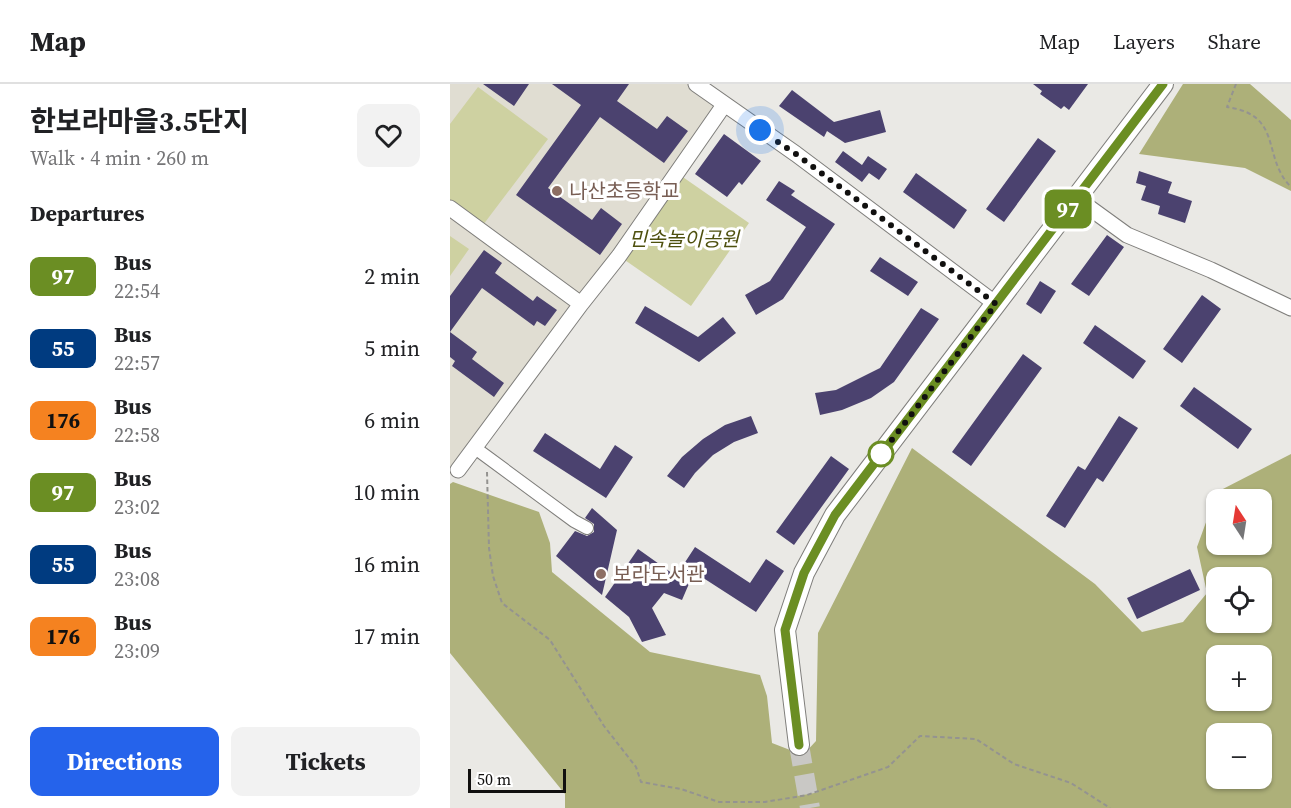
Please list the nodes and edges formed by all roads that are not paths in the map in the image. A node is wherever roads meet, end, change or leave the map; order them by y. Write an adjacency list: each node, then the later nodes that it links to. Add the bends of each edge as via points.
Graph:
1 (696, 84): 3 (street)
2 (1163, 84): 4 (street)
3 (724, 105): 6 (street); 7 (street)
4 (1076, 198): 7 (street); 8 (street, via 1127,236)
5 (450, 208): 6 (street)
6 (581, 304): 9 (street)
7 (996, 304): 12 (street, via 835,515 804,573 785,630)
8 (1291, 308)
9 (480, 452): 10 (street); 11 (street)
10 (458, 470)
11 (586, 528)
12 (799, 745)

